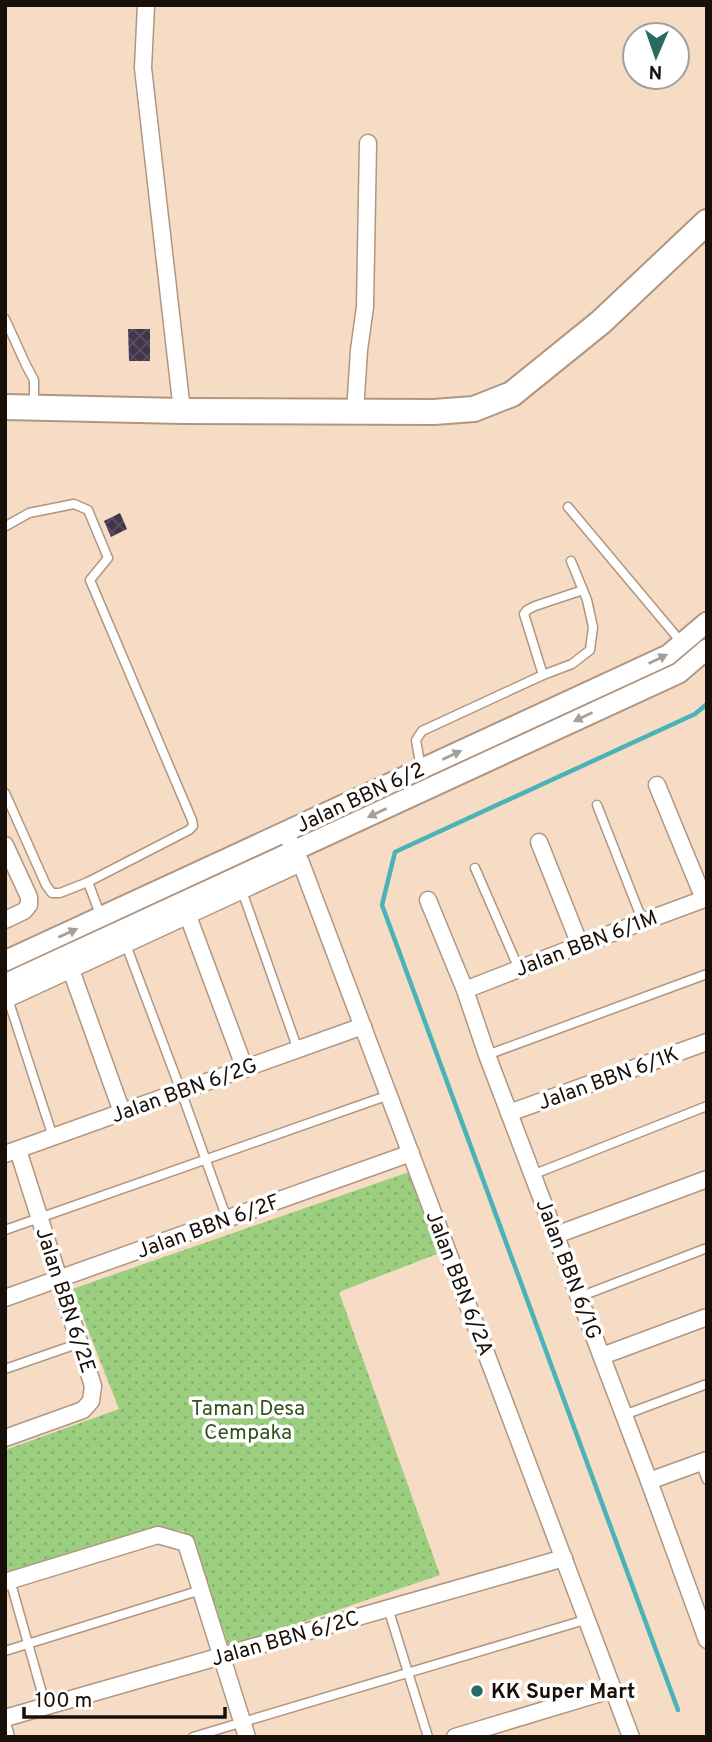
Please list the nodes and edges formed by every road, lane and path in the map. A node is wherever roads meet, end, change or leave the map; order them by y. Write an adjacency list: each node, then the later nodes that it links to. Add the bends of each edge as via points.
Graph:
1 (146, 5): 7 (street, via 143,68)
2 (368, 143): 8 (street, via 365,307)
3 (707, 222): 8 (main road, via 601,322 512,394 474,409)
4 (5, 319): 6 (lane, via 32,373)
5 (5, 407): 6 (main road)
6 (33, 407): 7 (main road)
7 (182, 411): 8 (main road)
8 (355, 412)
9 (568, 507): 14 (lane)
10 (6, 526): 26 (lane, via 29,513 63,506 74,504 88,510 108,558 90,580 192,820 189,830)
11 (571, 561): 12 (lane)
12 (583, 590): 16 (lane, via 593,627 590,650 572,664); 16 (lane, via 524,614)
13 (707, 622): 14 (street, Jalan BBN 6/2)
14 (682, 643): 17 (street, Jalan BBN 6/2, one-way to 14, via 668,655)
15 (707, 649): 24 (street, Jalan BBN 6/2, one-way to 24, via 679,673)
16 (543, 675): 17 (lane, via 422,730 416,740)
17 (421, 769): 21 (street, Jalan BBN 6/2)
18 (657, 785): 28 (street)
19 (5, 793): 26 (lane, via 52,893)
20 (597, 805): 33 (lane)
21 (285, 832): 24 (street, Jalan BBN 6/2A); 31 (street, Jalan BBN 6/2)
22 (539, 842): 35 (street)
23 (5, 845): 32 (street, via 29,897 24,911)
24 (298, 857): 27 (street); 41 (street, Jalan BBN 6/2); 42 (street, Jalan BBN 6/2A)
25 (475, 868): 37 (lane)
26 (88, 882): 31 (lane)
27 (242, 891): 30 (street); 44 (lane)
28 (705, 898): 33 (street, Jalan BBN 6/1M)
29 (428, 900): 40 (street, Jalan BBN 6/1G)
30 (188, 916): 34 (street); 46 (street)
31 (102, 918): 36 (street, Jalan BBN 6/2, one-way to 31)
32 (5, 920)
33 (643, 922): 35 (street, Jalan BBN 6/1M)
34 (125, 945): 38 (street); 47 (lane)
35 (580, 945): 37 (street, Jalan BBN 6/1M)
36 (5, 961)
37 (519, 969): 40 (street, Jalan BBN 6/1M)
38 (71, 970): 41 (street); 50 (street)
39 (707, 974): 45 (lane)
40 (465, 990): 45 (street, Jalan BBN 6/1G)
41 (6, 994): 52 (lane)
42 (363, 1026): 44 (street, Jalan BBN 6/2G); 48 (street, Jalan BBN 6/2A)
43 (707, 1042): 51 (street, Jalan BBN 6/1K)
44 (298, 1050): 46 (street, Jalan BBN 6/2G)
45 (487, 1055): 51 (street, Jalan BBN 6/1G)
46 (245, 1069): 47 (street, Jalan BBN 6/2G)
47 (181, 1091): 50 (street, Jalan BBN 6/2G); 55 (lane)
48 (389, 1095): 54 (street, Jalan BBN 6/2A); 55 (lane)
49 (707, 1106): 56 (lane)
50 (122, 1112): 52 (street, Jalan BBN 6/2G)
51 (509, 1113): 56 (street, Jalan BBN 6/1G)
52 (53, 1137): 53 (street, Jalan BBN 6/2G)
53 (12, 1152): 58 (street, Jalan BBN 6/2E)
54 (411, 1153): 59 (street, Jalan BBN 6/2F); 76 (street, Jalan BBN 6/2A)
55 (206, 1160): 58 (lane); 59 (lane)
56 (533, 1175): 61 (street, Jalan BBN 6/1G)
57 (707, 1180): 61 (street)
58 (40, 1218): 60 (lane); 63 (street, Jalan BBN 6/2E)
59 (227, 1219): 63 (street, Jalan BBN 6/2F)
60 (5, 1230)
61 (556, 1236): 64 (street, Jalan BBN 6/1G)
62 (707, 1248): 64 (lane)
63 (59, 1279): 65 (street, Jalan BBN 6/2F); 67 (street, Jalan BBN 6/2E)
64 (579, 1297): 68 (street, Jalan BBN 6/1G)
65 (5, 1298)
66 (707, 1317): 68 (street)
67 (80, 1343): 69 (lane); 72 (street, Jalan BBN 6/2E, via 93,1385 92,1401 83,1410)
68 (602, 1356): 71 (street, Jalan BBN 6/1G)
69 (5, 1369)
70 (707, 1384): 71 (lane)
71 (624, 1415): 75 (street, Jalan BBN 6/1G)
72 (5, 1438)
73 (703, 1461): 74 (lane); 75 (street)
74 (707, 1480)
75 (649, 1481): 81 (street, Jalan BBN 6/1G)
76 (564, 1558): 79 (street, Jalan BBN 6/2C); 80 (street, Jalan BBN 6/2A)
77 (8, 1581): 78 (street, via 158,1535 186,1543); 82 (lane)
78 (201, 1590): 82 (lane); 84 (street)
79 (388, 1608): 84 (street, Jalan BBN 6/2C); 85 (lane)
80 (588, 1619): 85 (lane); 86 (street, Jalan BBN 6/2A)
81 (707, 1640)
82 (28, 1644): 83 (lane); 87 (lane)
83 (5, 1651)
84 (222, 1656): 87 (street, Jalan BBN 6/2C); 89 (street)
85 (408, 1672): 89 (lane); 92 (lane)
86 (614, 1689): 93 (street); 94 (street, Jalan BBN 6/2A)
87 (46, 1707): 88 (street, Jalan BBN 6/2C)
88 (5, 1718): 90 (lane)
89 (245, 1729): 91 (lane)
90 (10, 1737)
91 (193, 1737)
92 (428, 1737)
93 (455, 1737)
94 (631, 1737)

